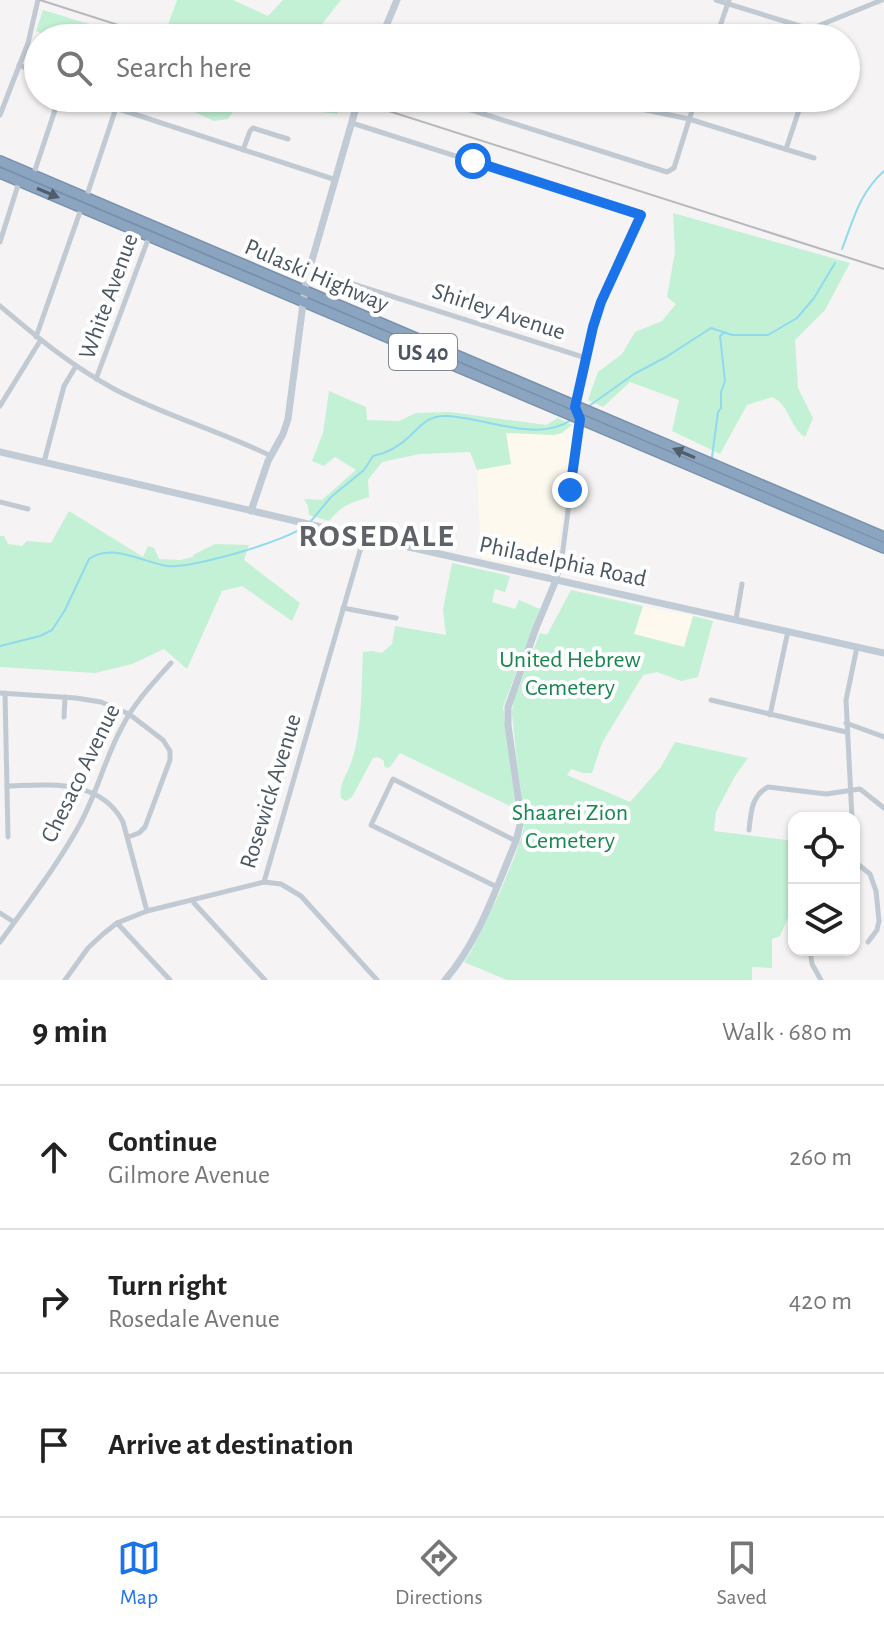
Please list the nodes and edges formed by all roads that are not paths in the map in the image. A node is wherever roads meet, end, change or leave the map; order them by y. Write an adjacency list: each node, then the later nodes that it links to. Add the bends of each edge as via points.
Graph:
1 (38, 0): 6 (street)
2 (397, 0): 7 (main road)
3 (716, 0): 5 (street)
4 (882, 0): 10 (street)
5 (728, 2): 8 (street); 9 (street)
6 (32, 24)
7 (387, 24)
8 (721, 24)
9 (794, 24)
10 (824, 24)
11 (24, 52): 12 (street)
12 (19, 65): 13 (street); 22 (street)
13 (24, 67)
14 (54, 112): 31 (street)
15 (115, 112): 34 (street)
16 (128, 112): 27 (street)
17 (355, 112): 24 (main road, bridge)
18 (477, 112): 23 (street, via 667,172 674,168)
19 (656, 112): 23 (street)
20 (691, 112): 23 (street)
21 (798, 112): 26 (street)
22 (0, 115)
23 (689, 119): 26 (street)
24 (352, 120): 32 (main road); 41 (street, via 641,215 601,302)
25 (288, 139): 27 (street, via 253,128)
26 (786, 149): 28 (street)
27 (243, 150): 32 (street)
28 (814, 158)
29 (0, 161): 31 (highway, Pulaski Highway / US 40)
30 (0, 173): 33 (highway, Pulaski Highway / US 40)
31 (33, 176): 34 (highway, Pulaski Highway / US 40)
32 (333, 179): 37 (main road)
33 (19, 181): 34 (highway, Pulaski Highway / US 40, one-way to 34); 36 (street)
34 (84, 203): 35 (highway, Pulaski Highway / US 40); 40 (street)
35 (151, 232): 38 (highway, Pulaski Highway / US 40); 43 (street, White Avenue)
36 (0, 242)
37 (308, 270): 38 (main road); 41 (street, Shirley Avenue)
38 (303, 297): 45 (highway, Pulaski Highway / US 40); 46 (highway, Pulaski Highway / US 40); 48 (main road, via 289,414)
39 (0, 306): 40 (street)
40 (38, 339): 42 (street); 44 (street)
41 (586, 358): 45 (street)
42 (76, 366): 43 (street); 49 (street, via 64,386)
43 (96, 379): 48 (street)
44 (0, 406)
45 (575, 407): 46 (street); 54 (highway, Pulaski Highway / US 40, one-way to 45)
46 (580, 419): 55 (highway, Pulaski Highway / US 40); 56 (street)
47 (0, 452): 49 (main road, Philadelphia Road)
48 (271, 456): 52 (main road)
49 (44, 462): 52 (main road, Philadelphia Road)
50 (0, 502): 51 (street)
51 (28, 509)
52 (251, 511): 53 (main road, Philadelphia Road)
53 (364, 537): 56 (main road, Philadelphia Road); 58 (street, Rosewick Avenue)
54 (884, 537)
55 (884, 548)
56 (556, 580): 60 (main road, Philadelphia Road); 82 (main road, via 508,707 520,811)
57 (742, 584): 60 (street)
58 (343, 608): 59 (street); 84 (street, Rosewick Avenue)
59 (396, 618)
60 (736, 619): 61 (main road, Philadelphia Road)
61 (788, 631): 62 (main road, Philadelphia Road); 69 (street)
62 (857, 647): 63 (main road, Philadelphia Road); 71 (street)
63 (884, 653)
64 (171, 663): 68 (street, Chesaco Avenue)
65 (2, 693): 66 (street); 74 (street)
66 (65, 697): 68 (street, via 101,702); 70 (street)
67 (711, 700): 69 (street)
68 (129, 714): 76 (street, Chesaco Avenue); 81 (street, via 163,740 171,755 147,825)
69 (770, 715): 72 (street)
70 (64, 717)
71 (846, 723): 72 (street); 73 (street)
72 (846, 732): 75 (street)
73 (884, 737)
74 (7, 786): 76 (street, via 64,786); 80 (street)
75 (851, 791): 77 (street, via 860,789); 78 (street); 79 (street, via 826,794 768,787 755,798)
76 (95, 794): 81 (street, via 117,812); 89 (street, Chesaco Avenue, via 68,846)
77 (884, 808)
78 (852, 812)
79 (749, 830)
80 (8, 837)
81 (128, 837): 87 (street)
82 (516, 841): 85 (main road); 85 (street, via 393,779 371,825)
83 (860, 866): 92 (street, via 876,891 879,921)
84 (264, 882): 86 (street, Rosewick Avenue); 99 (street, via 281,884 301,896)
85 (497, 887): 100 (main road, via 469,947)
86 (193, 900): 87 (street, Rosewick Avenue); 98 (street)
87 (147, 911): 90 (street, Rosewick Avenue)
88 (0, 913): 89 (street)
89 (14, 922): 91 (street, Chesaco Avenue)
90 (117, 923): 94 (street, Rosewick Avenue); 97 (street)
91 (0, 942)
92 (868, 942)
93 (811, 956): 101 (street)
94 (70, 972): 95 (street, Rosewick Avenue); 96 (street)
95 (65, 980)
96 (77, 980)
97 (170, 980)
98 (265, 980)
99 (377, 980)
100 (445, 980)
101 (821, 980)

